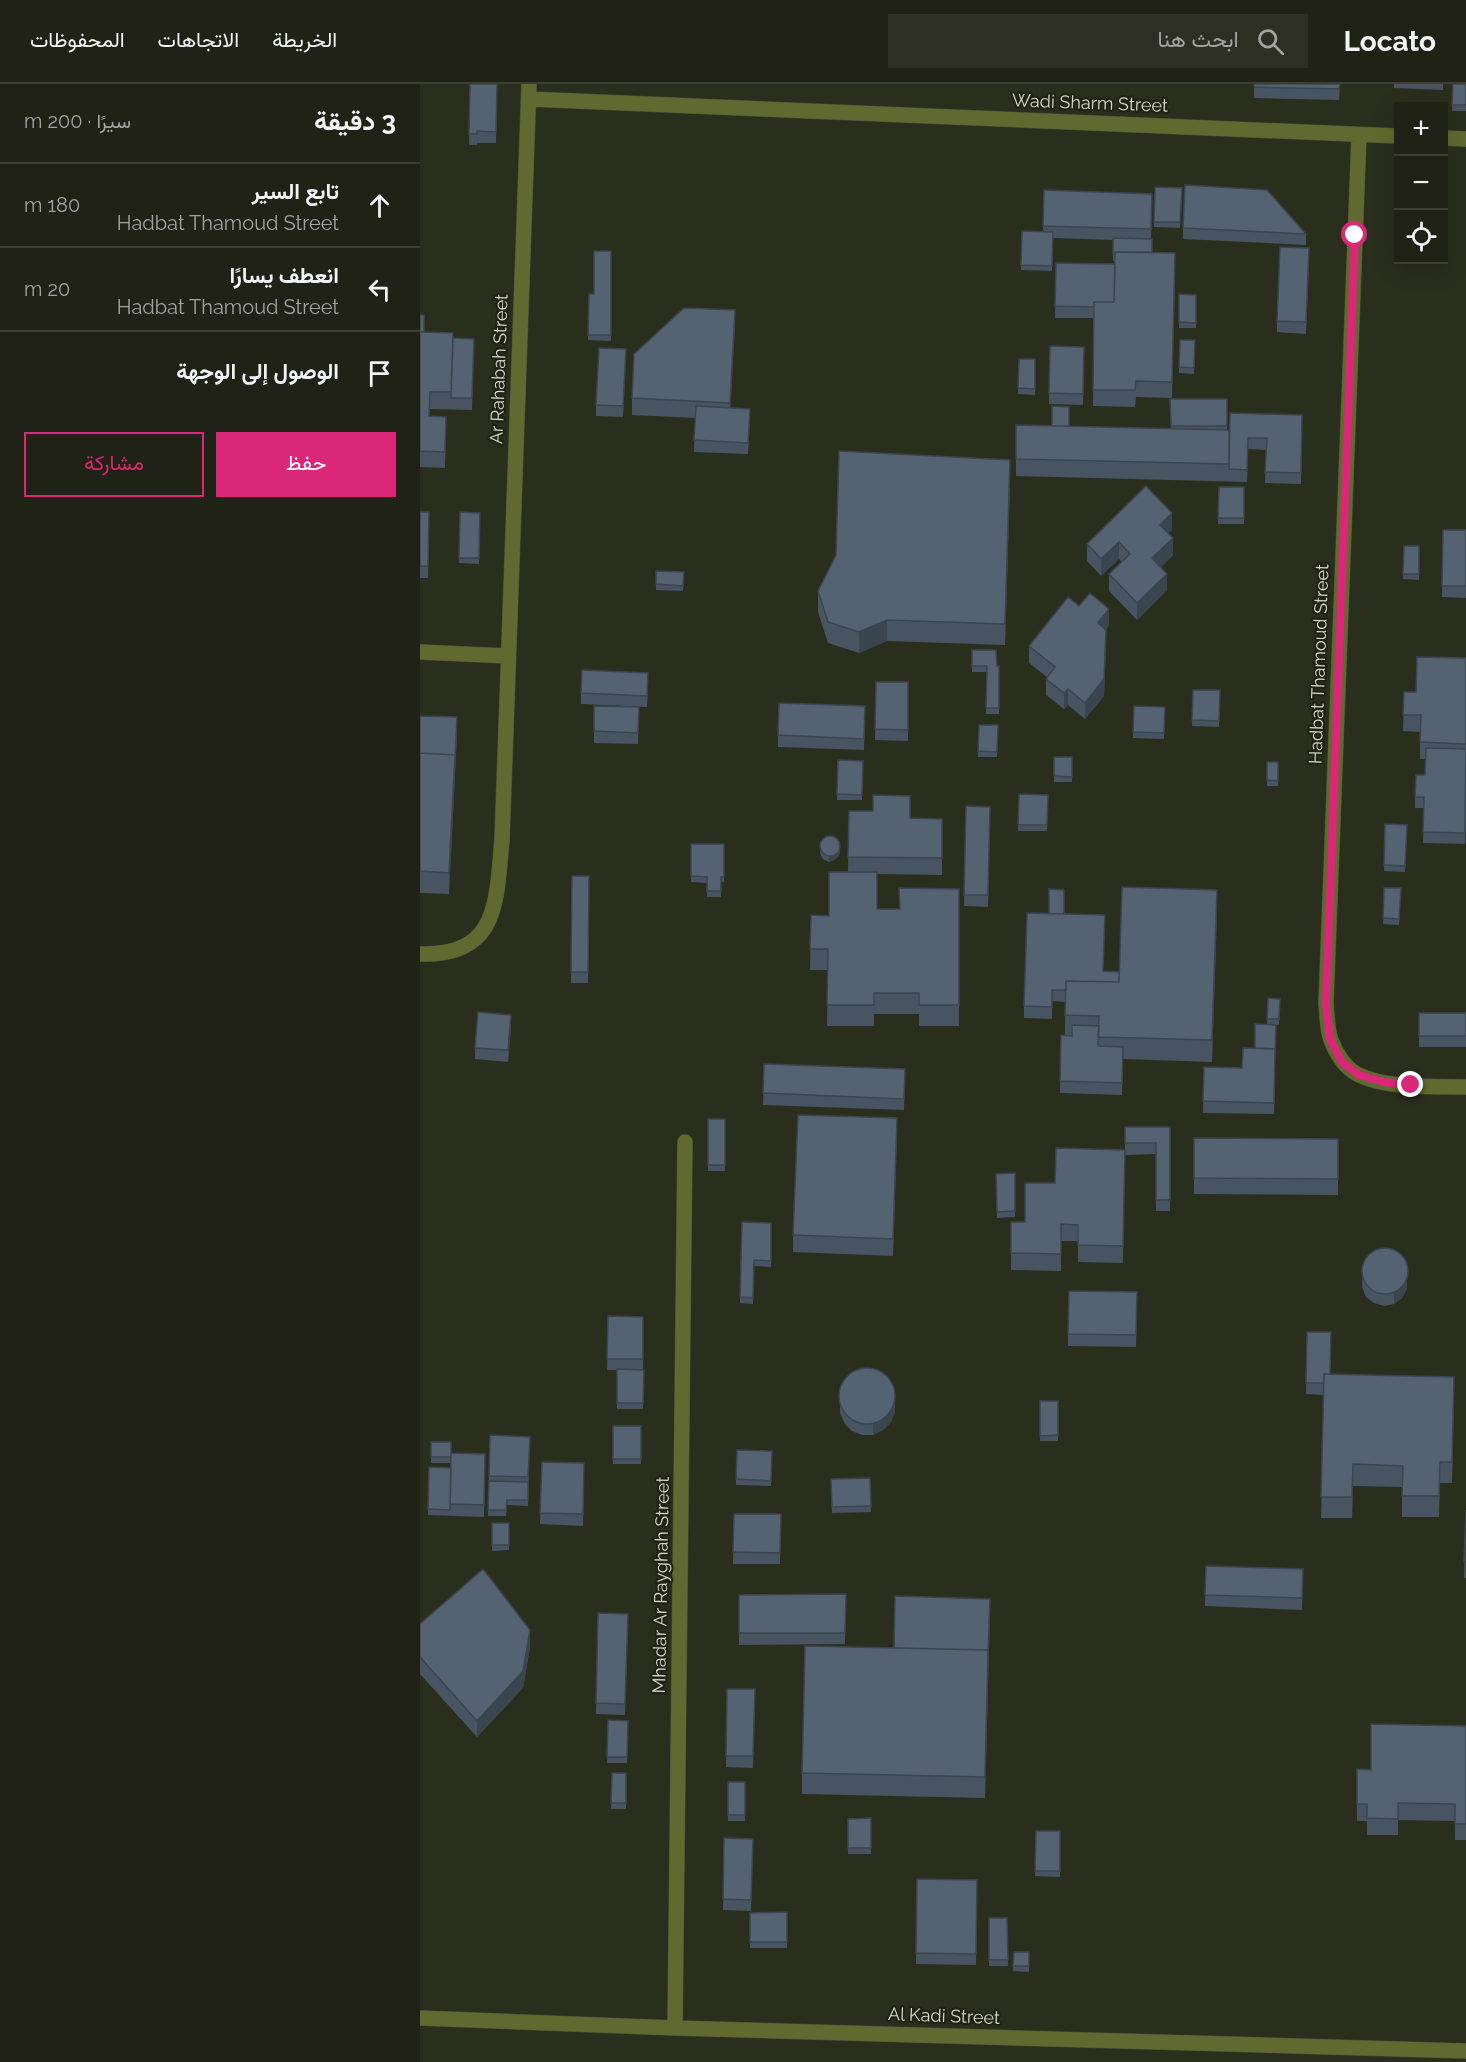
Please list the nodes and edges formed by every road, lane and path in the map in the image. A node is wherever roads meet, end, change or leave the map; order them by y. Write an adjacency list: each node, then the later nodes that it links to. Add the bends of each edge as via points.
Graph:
1 (529, 91): 2 (street, Wadi Sharm Street); 7 (street, Ar Rahabah Street)
2 (1359, 135): 3 (street, Wadi Sharm Street); 9 (street, Hadbat Thamoud Street, via 1326,1003 1330,1039 1342,1062 1359,1075 1384,1082)
3 (1394, 136)
4 (1448, 138): 5 (street)
5 (1466, 139)
6 (420, 652): 7 (street)
7 (508, 656): 8 (street, Ar Rahabah Street, via 502,840 494,906 477,939 468,945 459,950)
8 (420, 954)
9 (1466, 1088)
10 (686, 1142): 12 (street, Mhadar Ar Rayghah Street)
11 (420, 2018): 12 (street, Al Kadi Street)
12 (675, 2028): 14 (street, Al Kadi Street)
13 (1466, 2050): 14 (street, Al Kadi Street)
14 (1430, 2056)

